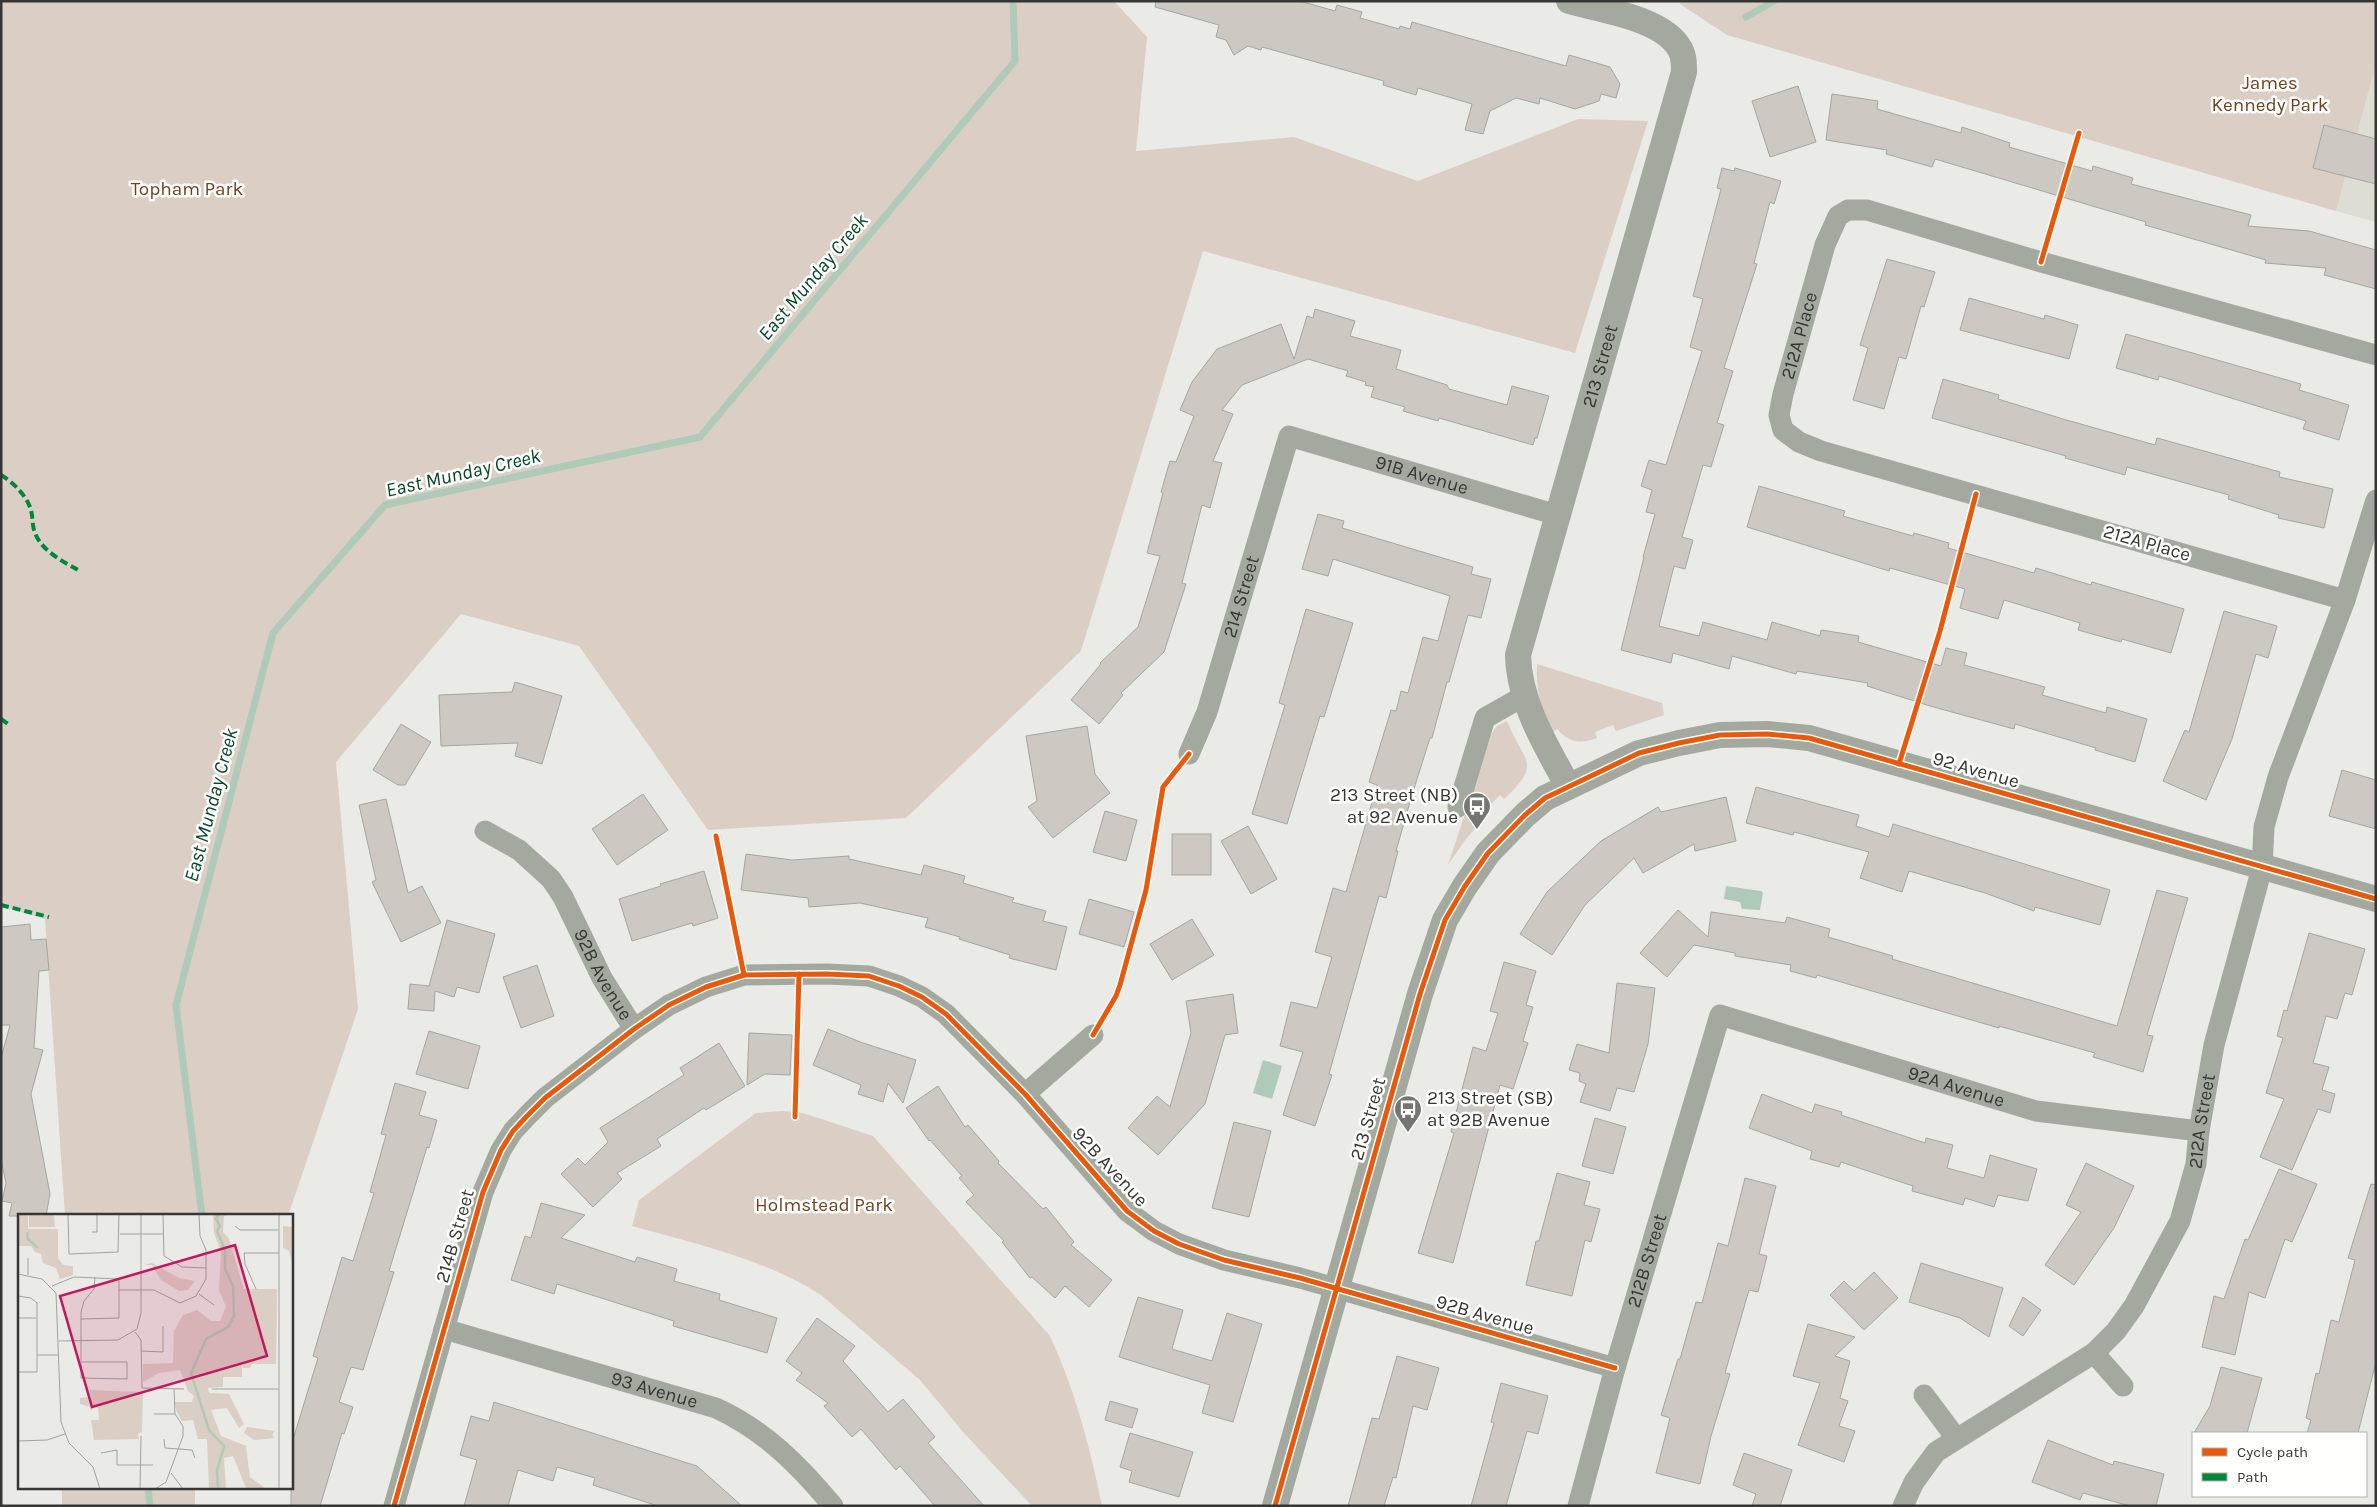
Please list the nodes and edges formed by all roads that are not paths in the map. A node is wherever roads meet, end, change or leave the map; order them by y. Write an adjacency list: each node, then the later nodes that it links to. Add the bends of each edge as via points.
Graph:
1 (1569, 1): 5 (street, 213 Street, via 1640,20 1662,31 1680,49 1684,72)
2 (2376, 355): 6 (street, 212A Place, via 1867,210 1848,210 1838,216 1825,245 1779,415 1783,430 1799,442 1821,451)
3 (1289, 436): 5 (street, 91B Avenue); 8 (street, 214 Street, via 1207,712)
4 (2376, 500): 6 (street)
5 (1557, 515): 7 (street, 213 Street, via 1518,655 1518,676)
6 (2345, 600): 12 (street, via 2278,777 2264,827)
7 (1524, 696): 9 (street, 213 Street); 10 (street, via 1485,718)
8 (1189, 754)
9 (1568, 786): 12 (street, 92 Avenue, via 1639,753 1712,736 1766,734 1810,738); 19 (street, 213 Street, via 1545,798 1488,853 1445,920 1420,994)
10 (1458, 806)
11 (485, 831): 15 (street, 92B Avenue, via 519,850 551,879 602,978)
12 (2262, 868): 13 (street, 92 Avenue); 18 (street, 212A Street, via 2214,1045)
13 (2376, 899)
14 (1720, 1015): 18 (street, 92A Avenue, via 2036,1111); 22 (street, 212B Street)
15 (634, 1029): 17 (street, 92B Avenue, via 694,993 744,975 869,976 922,997 946,1014); 20 (street, 214B Street, via 545,1098 514,1130 501,1150 483,1192)
16 (1093, 1035): 17 (street)
17 (1025, 1094): 19 (street, 92B Avenue, via 1127,1211 1154,1231 1224,1260)
18 (2199, 1131): 21 (street, 212A Street, via 2192,1185 2180,1221 2134,1306)
19 (1335, 1288): 22 (street, 92B Avenue); 28 (street, 213 Street)
20 (444, 1329): 26 (street, 214B Street); 27 (street, 93 Avenue, via 716,1408 744,1422 786,1454)
21 (2094, 1353): 23 (street); 25 (street, 212A Street)
22 (1615, 1368): 29 (street, 212B Street)
23 (2123, 1386)
24 (1924, 1395): 25 (street)
25 (1956, 1438): 30 (street, 212A Street, via 1936,1452)
26 (394, 1506)
27 (833, 1506)
28 (1275, 1506)
29 (1578, 1506)
30 (1903, 1506)

